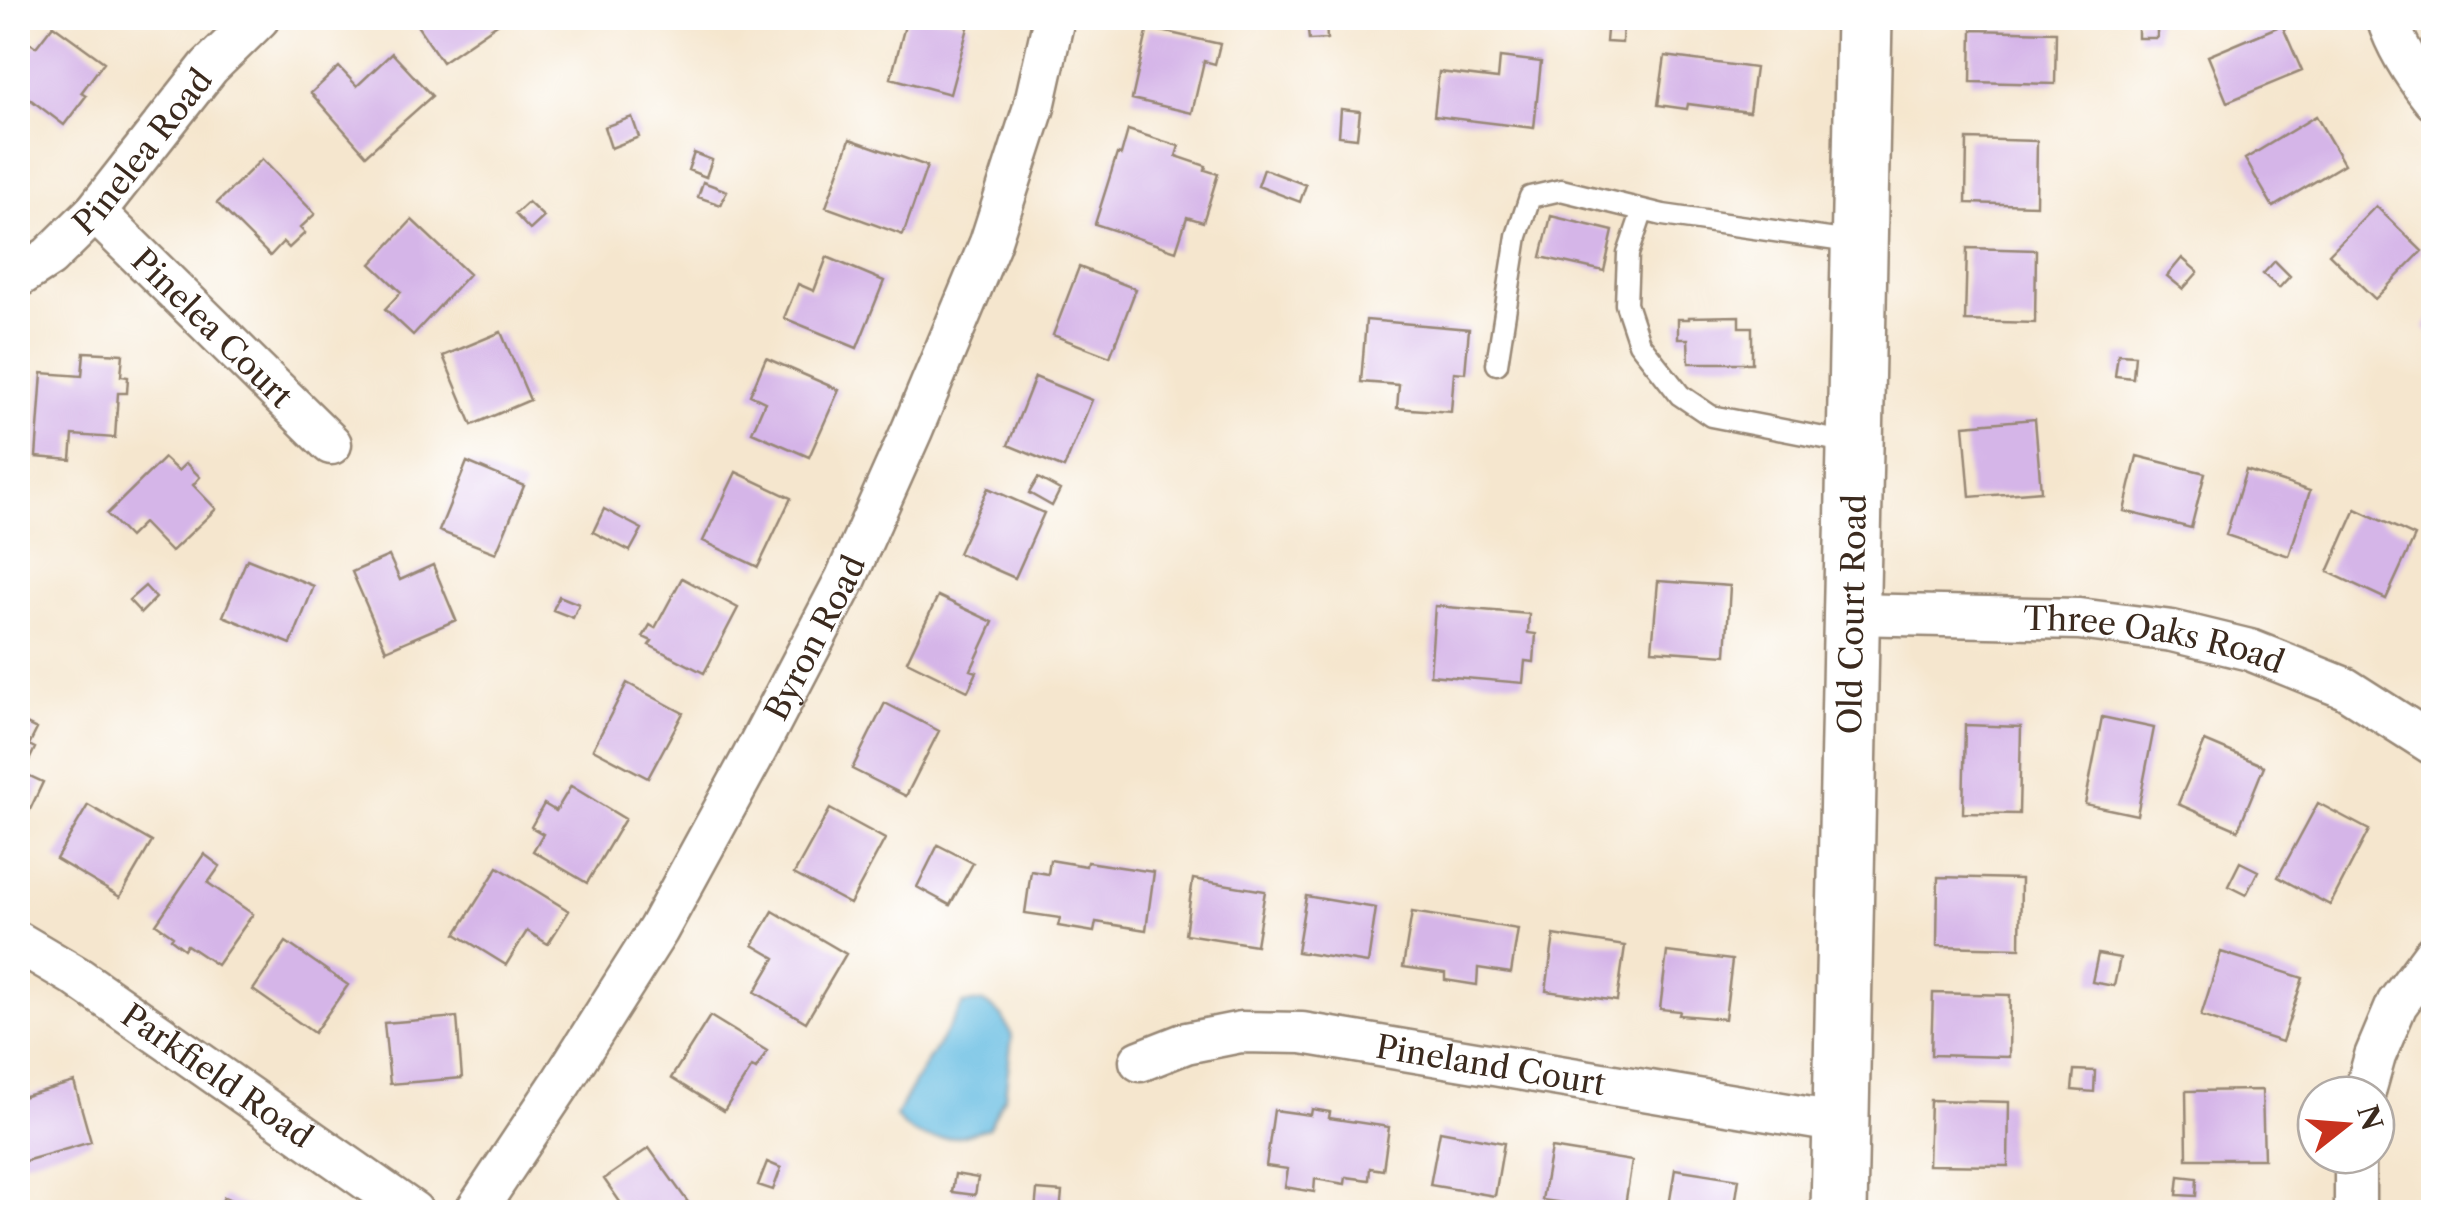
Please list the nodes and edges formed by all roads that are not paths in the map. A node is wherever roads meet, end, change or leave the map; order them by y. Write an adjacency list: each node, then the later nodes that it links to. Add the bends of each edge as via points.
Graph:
1 (259, 18): 7 (street, Pinelea Road, via 209,68)
2 (1054, 18): 22 (street, Byron Road, via 990,243 846,578 658,930)
3 (1864, 18): 8 (main road, Old Court Road)
4 (2387, 18): 5 (street)
5 (2434, 100)
6 (1642, 210): 8 (lane); 10 (lane, via 1561,190 1530,197 1517,236); 12 (lane, via 1628,254 1626,304 1640,342 1680,394 1711,416)
7 (95, 212): 9 (street, Pinelea Road); 11 (street, Pinelea Court)
8 (1859, 244): 12 (main road, Old Court Road)
9 (18, 277)
10 (1497, 364)
11 (331, 444)
12 (1854, 444): 13 (main road, Old Court Road)
13 (1850, 614): 14 (street, Three Oaks Road, via 2079,619 2172,630 2250,650 2345,688); 19 (main road, Old Court Road)
14 (2434, 745)
15 (18, 942): 21 (street, Parkfield Road)
16 (2434, 954): 18 (street, via 2397,1004)
17 (1140, 1062): 19 (street, Pineland Court, via 1186,1043 1241,1032 1302,1033)
18 (2370, 1075)
19 (1841, 1123): 23 (main road, Old Court Road)
20 (2355, 1175): 24 (street)
21 (413, 1212)
22 (475, 1212)
23 (1839, 1212)
24 (2355, 1212)

